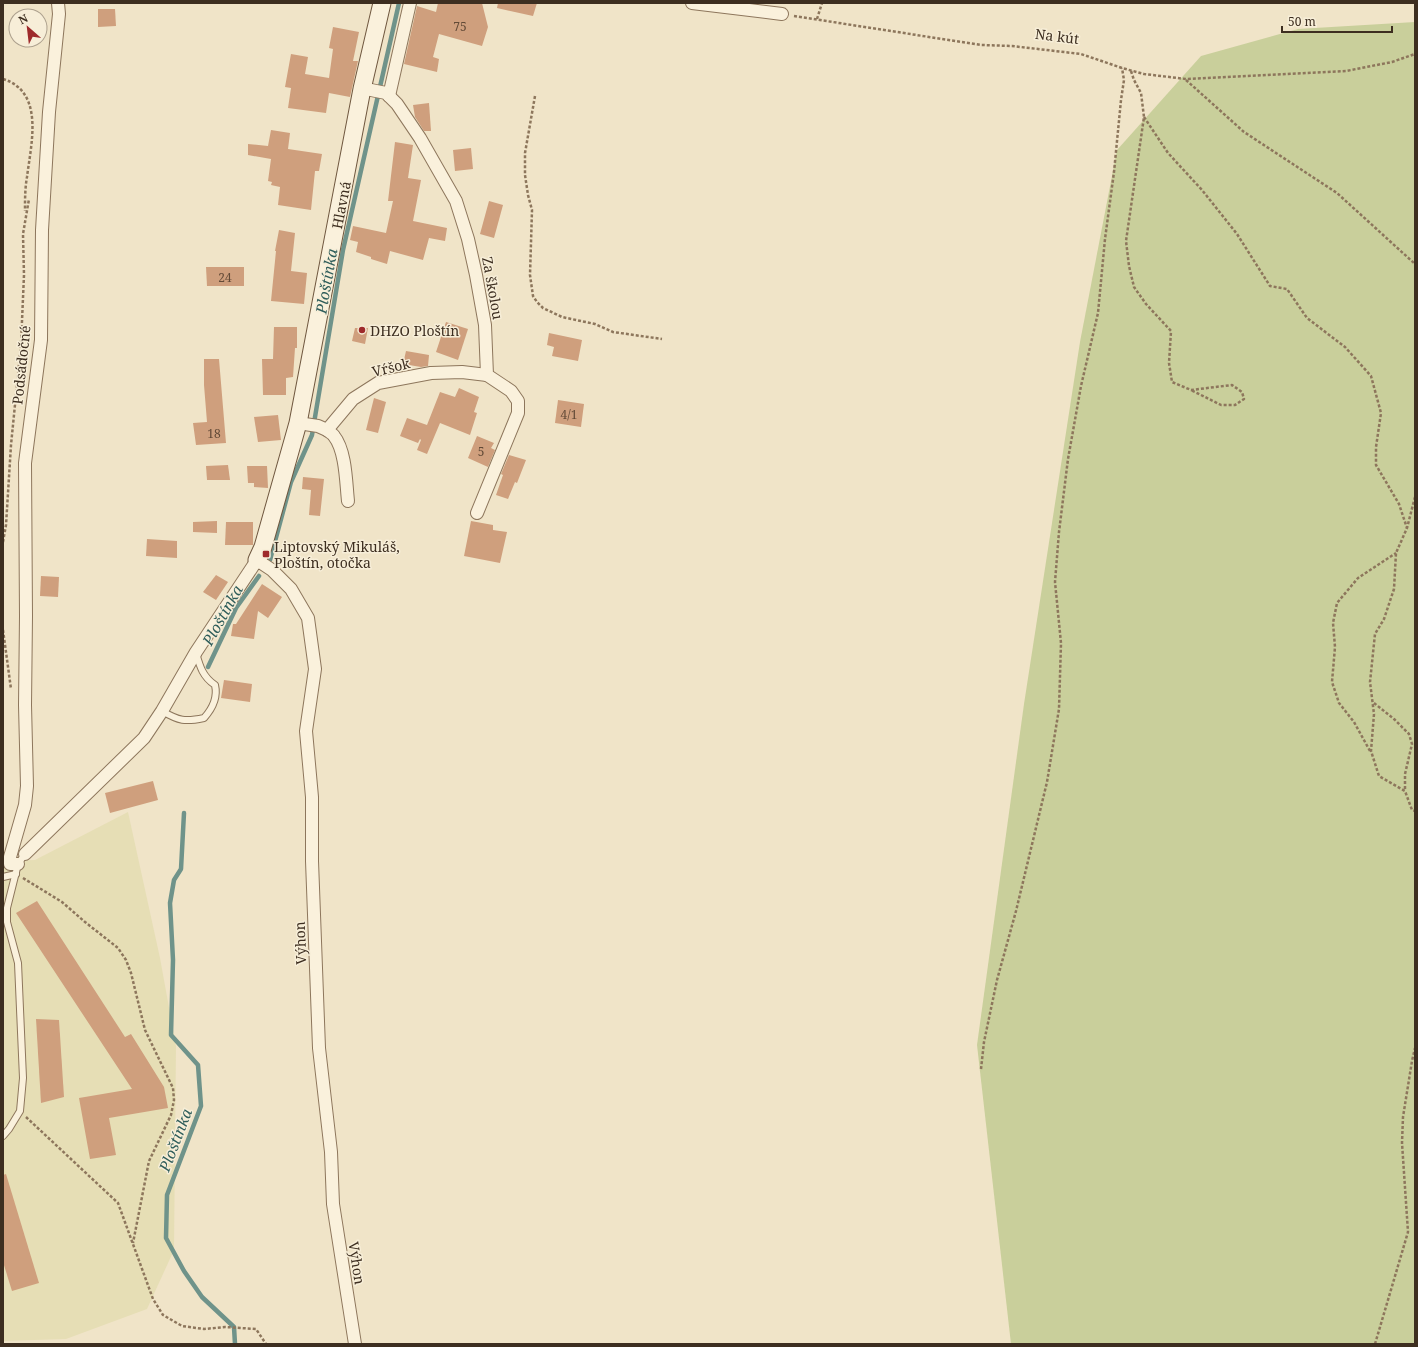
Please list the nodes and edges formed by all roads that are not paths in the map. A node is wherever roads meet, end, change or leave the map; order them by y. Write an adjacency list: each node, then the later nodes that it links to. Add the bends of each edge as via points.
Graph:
1 (58, 3): 16 (street, Podsádočné, via 60,14 49,112 42,230 41,340 25,463 27,786 25,805 10,857 10,864)
2 (382, 3): 6 (street, Hlavná)
3 (410, 3): 7 (street)
4 (692, 3): 5 (street)
5 (782, 14)
6 (367, 90): 7 (street); 9 (street, Hlavná)
7 (388, 94): 8 (street, Za školou, via 420,138 456,201 478,282 485,325)
8 (487, 376): 10 (street, Vŕšok, via 462,372 431,373 378,383 353,399); 12 (street, via 511,391 518,401 518,413)
9 (302, 424): 10 (street); 13 (street, Hlavná)
10 (322, 428): 11 (street, via 334,436 339,446 344,461)
11 (348, 501)
12 (477, 513)
13 (260, 553): 14 (street); 19 (street, Výhon, via 290,589 308,618 314,668 306,731 312,796 319,1048 331,1152 333,1204)
14 (196, 652): 15 (street); 15 (lane, via 200,668 207,680 215,684 212,708 204,718 188,721)
15 (162, 711): 16 (street, via 144,738)
16 (20, 864): 17 (lane); 18 (lane, via 7,908 6,922 18,963 23,1078 20,1111)
17 (3, 877)
18 (3, 1136)
19 (355, 1344)

